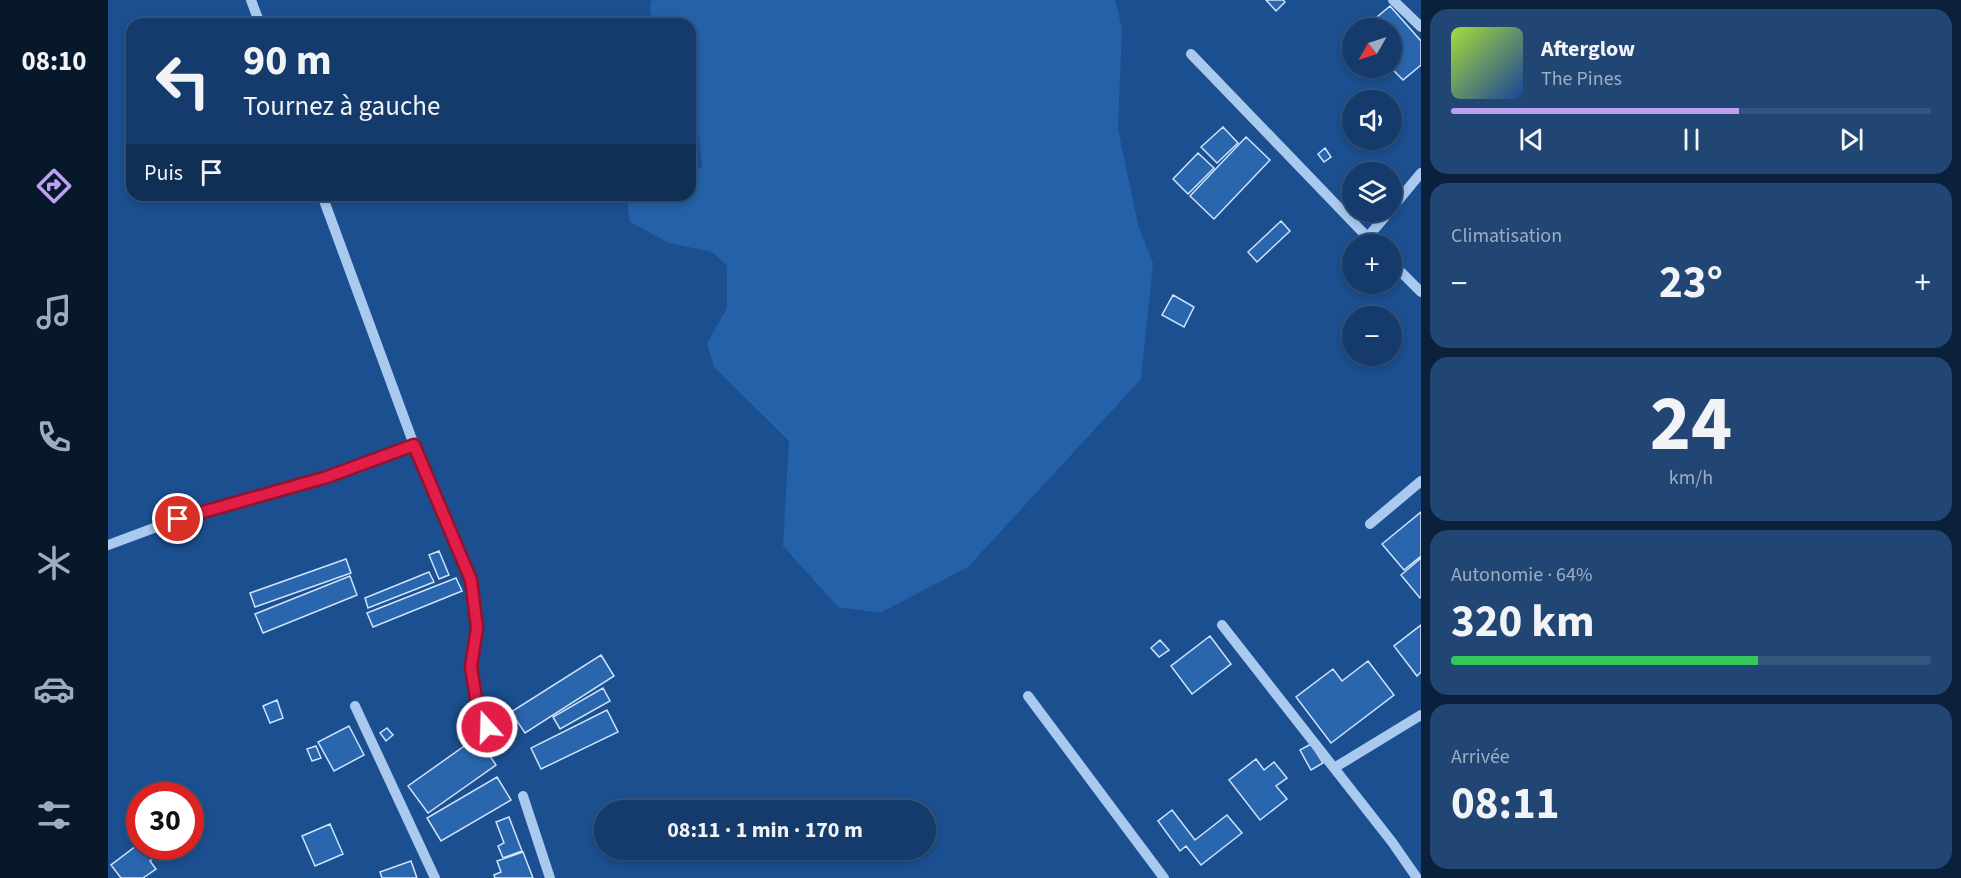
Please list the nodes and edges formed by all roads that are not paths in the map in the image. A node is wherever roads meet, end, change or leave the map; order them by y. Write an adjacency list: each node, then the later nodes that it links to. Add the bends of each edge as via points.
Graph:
1 (251, 0): 3 (street)
2 (1393, 0): 4 (street)
3 (258, 18)
4 (1421, 27)
5 (1191, 54): 9 (street)
6 (1421, 173): 7 (street)
7 (1402, 196)
8 (324, 201): 12 (street)
9 (1363, 234)
10 (1402, 273): 11 (street)
11 (1421, 292)
12 (414, 445): 15 (street, via 327,477 178,519); 20 (street, via 471,580 477,628 471,667 476,698)
13 (1421, 481): 14 (street)
14 (1370, 524)
15 (108, 545)
16 (1222, 625): 21 (street)
17 (1028, 696): 25 (street)
18 (355, 706): 23 (street)
19 (1421, 715): 21 (street)
20 (487, 727)
21 (1334, 768): 26 (street)
22 (523, 796): 24 (street)
23 (435, 878)
24 (550, 878)
25 (1164, 878)
26 (1417, 878)

